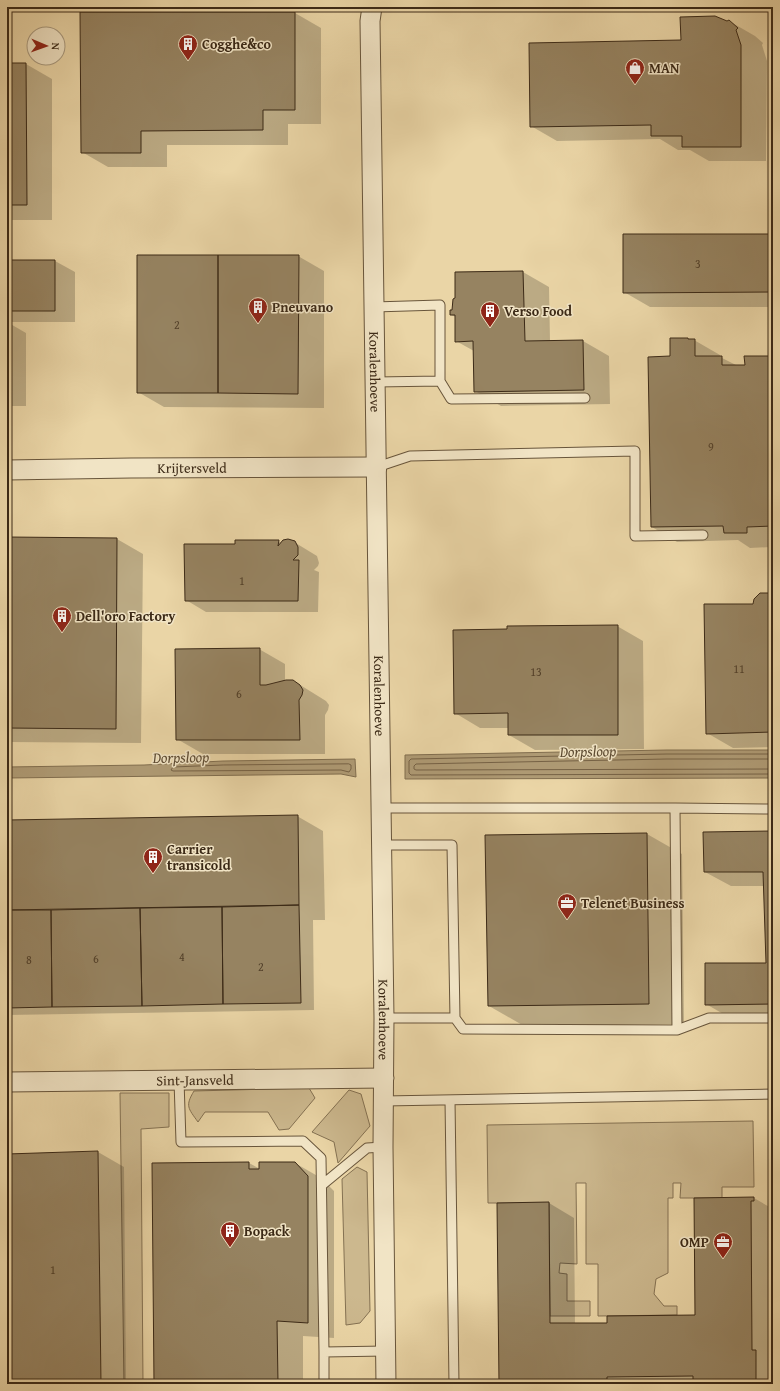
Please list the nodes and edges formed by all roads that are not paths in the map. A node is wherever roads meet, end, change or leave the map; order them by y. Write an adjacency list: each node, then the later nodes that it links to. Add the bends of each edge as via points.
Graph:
1 (372, 7): 2 (street, Koralenhoeve, via 370,21)
2 (374, 308): 3 (lane, via 440,305); 4 (street, Koralenhoeve)
3 (440, 381): 4 (lane); 5 (lane, via 450,399)
4 (376, 382): 6 (street, Koralenhoeve)
5 (585, 398)
6 (377, 467): 7 (street, Krijtersveld); 8 (lane, via 410,456 635,451 635,536); 9 (street, Koralenhoeve)
7 (7, 470)
8 (703, 534)
9 (381, 808): 10 (lane); 12 (street, Koralenhoeve)
10 (675, 808): 11 (lane); 16 (lane)
11 (773, 809)
12 (381, 845): 13 (street, Koralenhoeve); 14 (lane, via 452,845)
13 (384, 1018): 14 (lane); 17 (street, Koralenhoeve)
14 (454, 1018): 16 (lane, via 463,1029)
15 (773, 1018): 16 (lane, via 708,1018)
16 (677, 1030)
17 (384, 1078): 18 (street, Sint-Jansveld); 22 (street, Koralenhoeve)
18 (179, 1080): 19 (street, Sint-Jansveld); 24 (lane, via 181,1142 303,1141 321,1158)
19 (7, 1082)
20 (773, 1094): 21 (lane)
21 (450, 1100): 22 (lane); 29 (lane)
22 (384, 1102): 23 (street, Koralenhoeve)
23 (384, 1148): 24 (lane, via 367,1148); 25 (street, Koralenhoeve)
24 (322, 1185): 26 (lane)
25 (386, 1350): 26 (lane); 28 (street, Koralenhoeve)
26 (324, 1352): 27 (lane)
27 (324, 1384)
28 (386, 1384)
29 (454, 1384)

